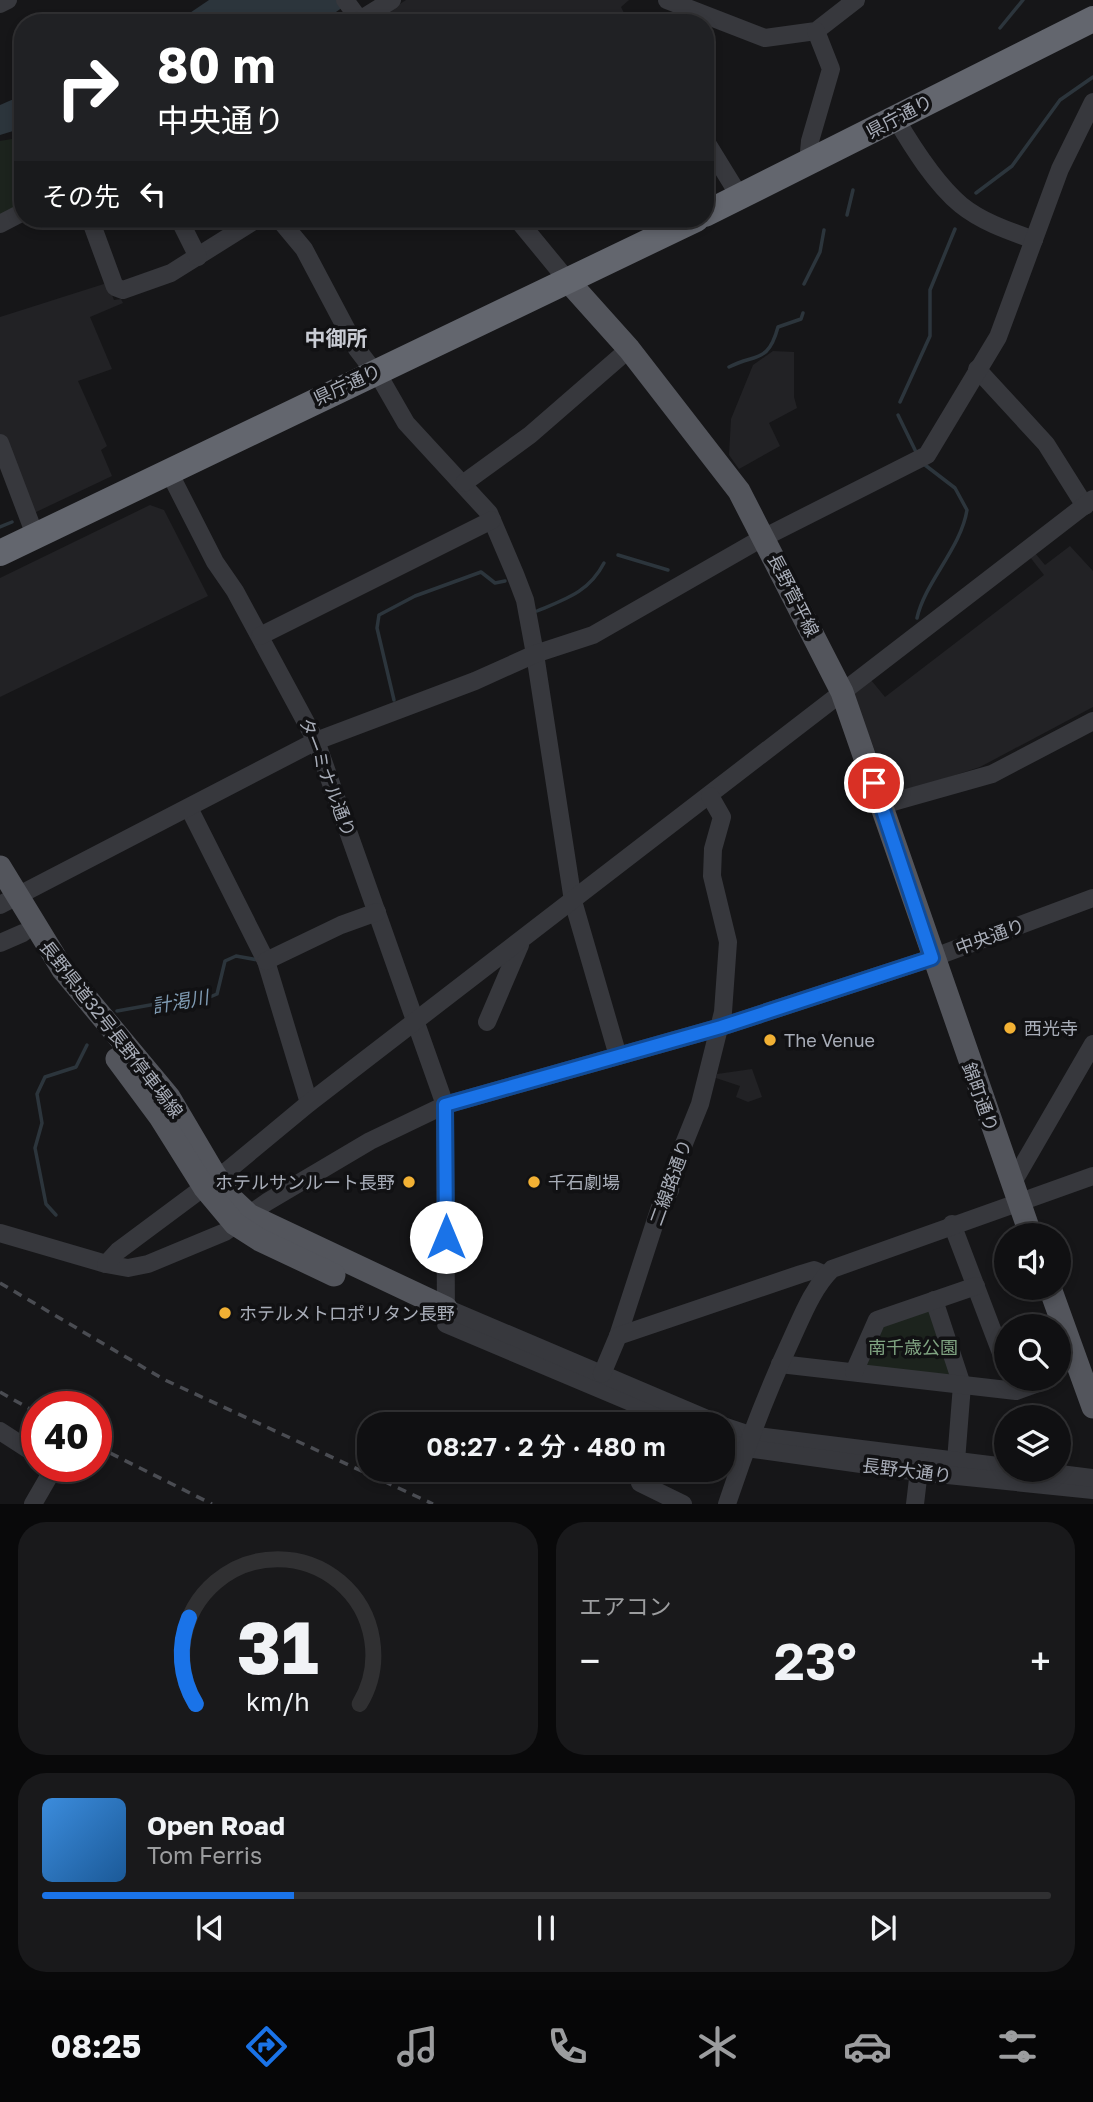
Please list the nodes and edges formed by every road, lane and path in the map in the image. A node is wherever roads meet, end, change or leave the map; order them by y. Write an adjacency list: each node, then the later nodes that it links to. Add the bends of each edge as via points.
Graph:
1 (8, 0): 5 (street)
2 (392, 0): 6 (street)
3 (667, 0): 7 (street)
4 (856, 0): 10 (street)
5 (0, 4)
6 (357, 14)
7 (689, 14)
8 (1093, 19): 12 (highway, 県庁通り)
9 (714, 24): 10 (street, via 765,38)
10 (816, 31): 14 (street, via 831,69)
11 (1093, 102): 23 (street, via 1060,170)
12 (896, 119): 14 (highway, 県庁通り); 23 (street, via 915,150 961,205 997,227)
13 (714, 155): 15 (street)
14 (808, 163): 15 (highway, 県庁通り)
15 (740, 197): 16 (highway, 県庁通り)
16 (714, 210)
17 (93, 228): 24 (street, via 115,287 123,290 171,273)
18 (184, 228): 24 (street)
19 (243, 228): 24 (street)
20 (286, 228): 28 (street, via 304,249)
21 (524, 228): 25 (street)
22 (677, 228): 25 (highway, 県庁通り)
23 (1034, 240): 27 (street, via 998,337)
24 (198, 257)
25 (568, 281): 26 (main road, 長野菅平線); 28 (highway, 県庁通り)
26 (629, 349): 31 (street, via 530,435); 35 (main road, 長野菅平線, via 734,484)
27 (977, 369): 32 (street, via 1046,444); 35 (street, via 927,455)
28 (373, 371): 30 (highway, 県庁通り); 31 (street, via 406,423)
29 (0, 443): 34 (street)
30 (168, 470): 34 (highway, 県庁通り); 37 (street, ターミナル通り)
31 (464, 483): 33 (street)
32 (1089, 503): 39 (street)
33 (492, 520): 37 (street); 38 (street, via 525,600)
34 (35, 536): 36 (highway, 県庁通り)
35 (764, 537): 38 (street, via 593,635); 39 (main road, 長野菅平線)
36 (0, 553)
37 (260, 636): 41 (street, ターミナル通り)
38 (535, 654): 41 (street); 47 (street)
39 (842, 692): 42 (street); 43 (main road, 長野菅平線)
40 (1093, 721): 43 (street, via 992,774)
41 (316, 741): 44 (street); 49 (street, ターミナル通り)
42 (710, 796): 47 (street); 57 (street, 二線路通り, via 722,817 712,876 728,942)
43 (882, 806): 53 (main road, 長野菅平線)
44 (189, 808): 48 (street); 54 (street)
45 (0, 867): 48 (main road, 長野県道32号長野停車場線)
46 (1093, 898): 53 (street, 中央通り)
47 (573, 901): 51 (street); 59 (street)
48 (5, 905): 50 (main road, 長野県道32号長野停車場線); 63 (main road, 長野県道32号長野停車場線, via 169,1097)
49 (377, 912): 54 (street); 56 (street, ターミナル通り)
50 (23, 933): 52 (street); 63 (main road, 長野県道32号長野停車場線)
51 (521, 942): 55 (street); 56 (street)
52 (0, 943)
53 (932, 958): 57 (street, 中央通り); 64 (main road, 錦町通り)
54 (266, 961): 60 (street)
55 (487, 1022)
56 (415, 1023): 60 (street); 61 (street, ターミナル通り)
57 (721, 1027): 59 (street, 中央通り); 76 (street, 二線路通り, via 692,1128 660,1207)
58 (1093, 1044): 64 (street)
59 (618, 1056): 61 (street, 中央通り)
60 (309, 1103): 63 (street)
61 (445, 1105): 65 (street, 中央通り, via 370,1141); 74 (street, ターミナル通り)
62 (1093, 1176): 64 (street)
63 (209, 1181): 65 (main road, 長野県道32号長野停車場線, via 233,1200); 69 (street)
64 (1015, 1193): 66 (main road, 錦町通り); 67 (street)
65 (242, 1220): 69 (street, 中央通り, via 200,1244 148,1264 128,1268); 74 (main road, 長野県道32号長野停車場線, via 260,1240)
66 (1026, 1223)
67 (952, 1224): 70 (street, via 852,1259); 71 (street)
68 (0, 1233): 69 (street, 中央通り)
69 (106, 1264)
70 (826, 1275): 76 (street, via 814,1270); 77 (street)
71 (976, 1286): 72 (street); 75 (street)
72 (934, 1300): 78 (street, via 877,1320); 81 (street)
73 (479, 1323): 74 (street, 長野大通り); 74 (street); 79 (street, 長野大通り)
74 (450, 1325): 84 (street)
75 (994, 1334)
76 (618, 1336): 79 (street, 二線路通り)
77 (780, 1364): 78 (street); 89 (street)
78 (854, 1372): 81 (street)
79 (602, 1374): 85 (street, 長野大通り)
80 (1071, 1375): 83 (main road)
81 (962, 1385): 82 (street); 91 (street)
82 (994, 1385)
83 (1093, 1407)
84 (648, 1412)
85 (691, 1412)
86 (0, 1431): 90 (street)
87 (735, 1433): 89 (street, 長野大通り)
88 (735, 1441): 89 (street, 長野大通り)
89 (748, 1441): 92 (street, 長野大通り); 101 (street)
90 (21, 1445)
91 (956, 1461): 92 (street, 長野大通り); 93 (street, 長野大通り)
92 (919, 1464): 98 (street, 長野大通り); 102 (street)
93 (994, 1466)
94 (1071, 1475): 95 (street)
95 (1093, 1478)
96 (46, 1482): 99 (street)
97 (640, 1482): 100 (street)
98 (1093, 1490)
99 (33, 1503)
100 (683, 1503)
101 (727, 1503)
102 (915, 1503)

